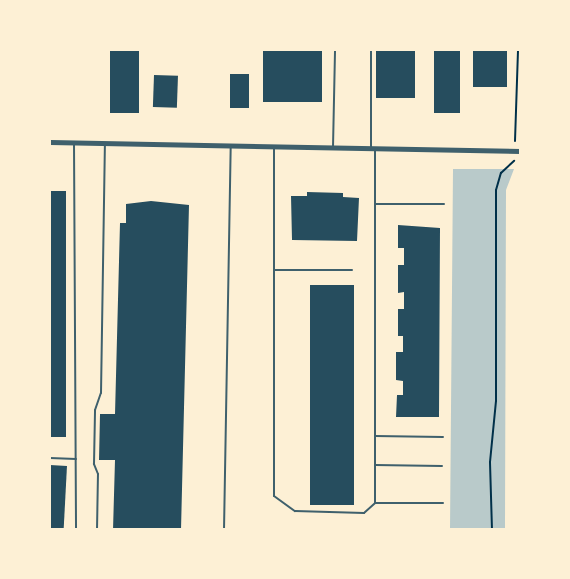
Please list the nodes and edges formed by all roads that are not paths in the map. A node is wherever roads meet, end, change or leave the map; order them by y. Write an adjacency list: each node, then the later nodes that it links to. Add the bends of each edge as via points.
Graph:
1 (335, 50): 8 (lane)
2 (371, 50): 9 (lane)
3 (50, 142): 4 (street)
4 (74, 142): 5 (street); 18 (lane)
5 (105, 143): 6 (street); 24 (lane, via 101,393 95,410)
6 (231, 145): 7 (street); 25 (lane)
7 (274, 146): 8 (street); 13 (lane)
8 (333, 147): 9 (street)
9 (373, 148): 10 (street); 11 (lane)
10 (520, 151)
11 (375, 204): 12 (lane); 15 (lane)
12 (444, 204)
13 (274, 270): 14 (lane); 22 (lane, via 274,496 295,511 364,513)
14 (352, 270)
15 (375, 436): 16 (lane); 19 (lane)
16 (443, 437)
17 (50, 458): 18 (lane)
18 (76, 459): 23 (lane)
19 (375, 465): 20 (lane); 22 (lane)
20 (442, 466)
21 (443, 502): 22 (lane)
22 (375, 503)
23 (76, 530)
24 (97, 530)
25 (224, 530)

